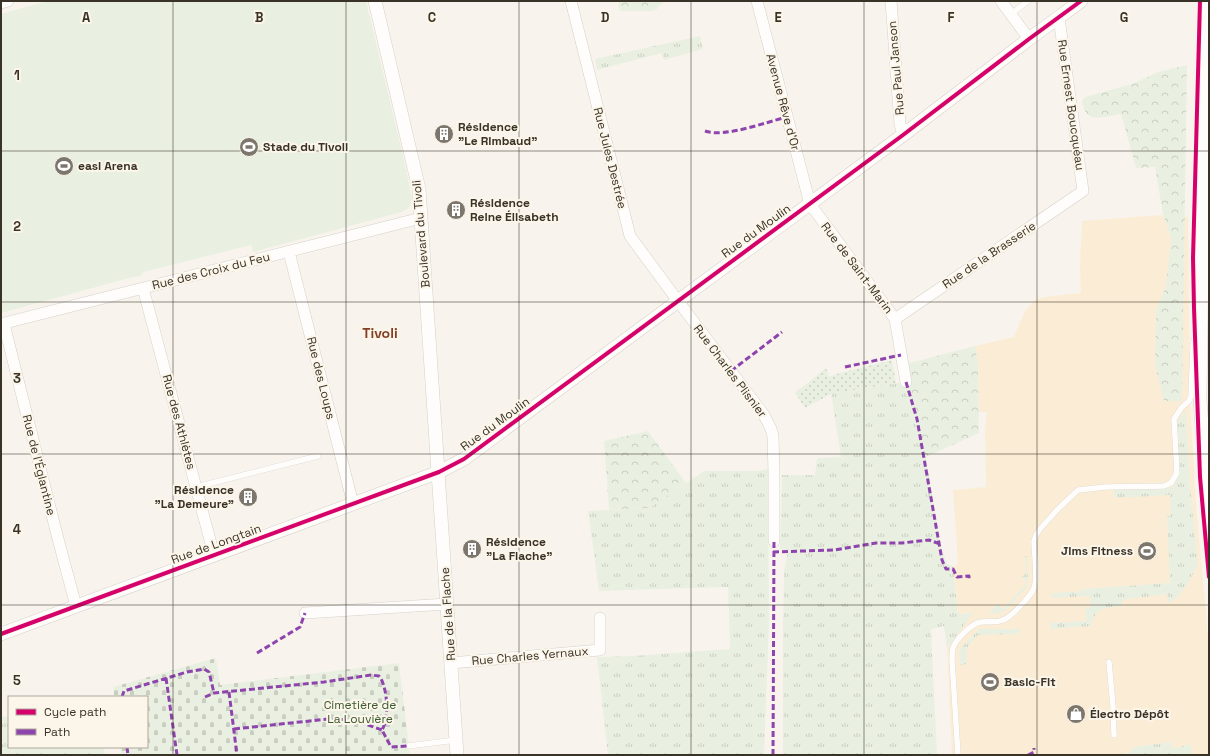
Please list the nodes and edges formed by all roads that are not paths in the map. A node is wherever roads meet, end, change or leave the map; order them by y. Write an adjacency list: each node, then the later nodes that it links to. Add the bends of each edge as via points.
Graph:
1 (8, 1): 10 (street)
2 (375, 1): 17 (street, Boulevard du Tivoli, via 420,189)
3 (571, 1): 20 (street, Rue Jules Destrée, via 630,236)
4 (757, 1): 16 (street, Avenue Rêve d'Or)
5 (891, 1): 14 (street, Rue Paul Janson, via 900,124)
6 (1001, 1): 11 (street)
7 (1028, 1): 11 (lane)
8 (1081, 1): 12 (street, Rue du Moulin)
9 (1205, 1): 21 (street)
10 (1, 3)
11 (1011, 14): 13 (street)
12 (1059, 18): 13 (street, Rue du Moulin); 15 (street, Rue Ernest Boucquéau)
13 (1029, 39): 14 (street, Rue du Moulin)
14 (903, 135): 16 (street, Rue du Moulin)
15 (1084, 191): 22 (street, Rue de la Brasserie)
16 (810, 204): 20 (street, Rue du Moulin); 22 (street, Rue de Saint-Marin)
17 (420, 218): 18 (street, Rue des Croix du Feu); 26 (street, Boulevard du Tivoli)
18 (289, 252): 19 (street, Rue des Croix du Feu); 28 (street, Rue des Loups)
19 (143, 288): 23 (street, Rue des Croix du Feu); 27 (street, Rue des Athlètes)
20 (678, 301): 26 (street, Rue du Moulin, via 464,459); 30 (street, Rue Charles Plisnier, via 764,415 771,428)
21 (1201, 307): 29 (street, via 1200,399); 43 (lane, via 1193,346 1191,396 1174,419 1177,473 1171,483 1164,486 1078,490 1036,535 1035,584 1030,596 1005,620 976,623 971,626 953,648)
22 (895, 319): 24 (street, Rue de Saint-Marin)
23 (3, 324): 33 (street, Rue de l'Églantine)
24 (906, 382)
25 (318, 456): 27 (lane)
26 (439, 472): 28 (street, Rue de Longtain); 32 (street, Rue de la Flache)
27 (196, 488): 31 (street, Rue des Athlètes)
28 (353, 504): 31 (street, Rue de Longtain)
29 (1209, 519)
30 (774, 541)
31 (214, 555): 33 (street, Rue de Longtain)
32 (447, 604): 34 (street); 38 (street, Rue de la Flache)
33 (76, 606): 36 (street, Rue de Longtain)
34 (305, 613)
35 (600, 618): 38 (street, Rue Charles Yernaux, via 600,650)
36 (1, 634)
37 (1109, 662): 39 (lane)
38 (451, 663): 40 (street, Rue de la Flache)
39 (1114, 735)
40 (456, 740): 41 (lane); 42 (street, Rue de la Flache)
41 (408, 746)
42 (457, 755)
43 (958, 755)

